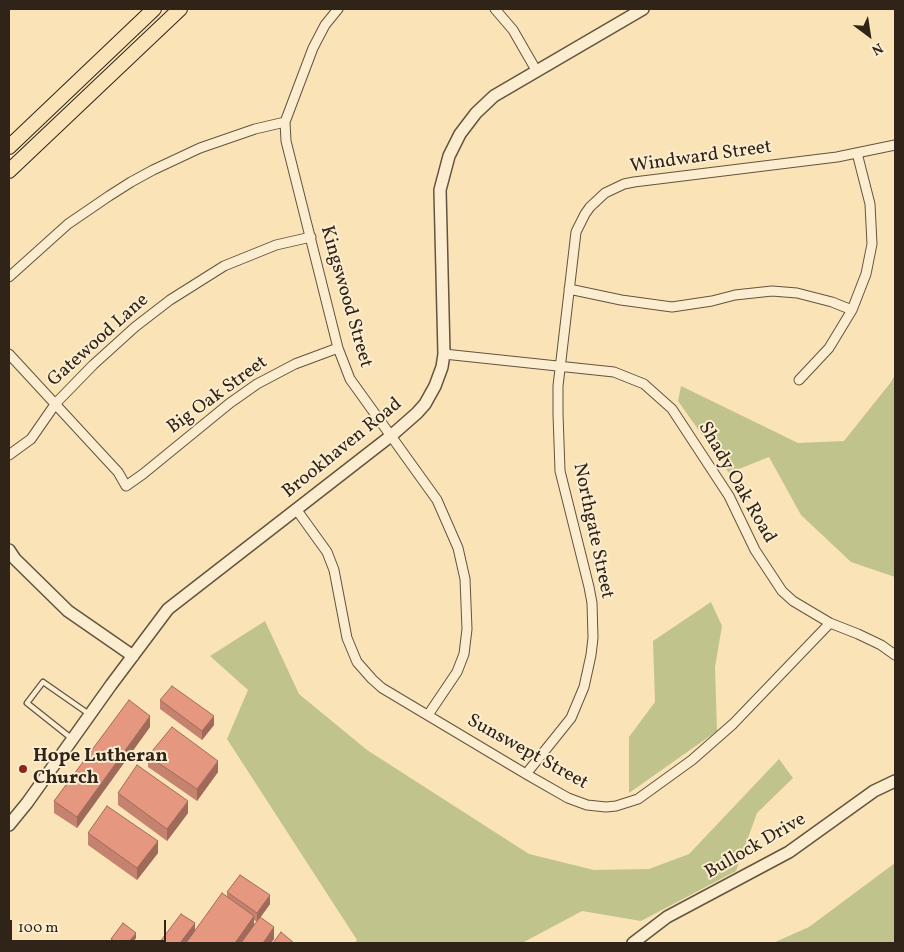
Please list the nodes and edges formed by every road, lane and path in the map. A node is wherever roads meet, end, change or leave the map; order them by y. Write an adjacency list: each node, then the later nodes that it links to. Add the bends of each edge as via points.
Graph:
1 (154, 9): 9 (main road)
2 (180, 9): 11 (main road)
3 (338, 9): 7 (street, Kingswood Street, via 325,25 314,48)
4 (495, 9): 6 (street, via 513,30)
5 (643, 9): 6 (street, Brookhaven Road)
6 (536, 70): 18 (street, Brookhaven Road, via 494,96 476,113 460,134 445,167 440,190)
7 (285, 122): 12 (street, Kingswood Street, via 286,140); 13 (street, via 200,148 138,178 68,224)
8 (895, 145): 10 (street, Windward Street)
9 (9, 147)
10 (857, 154): 14 (street, Windward Street, via 634,182 612,190 590,207 576,232); 15 (street, via 870,204 872,244 866,274)
11 (9, 171)
12 (311, 237): 16 (street, Kingswood Street); 21 (street, Gatewood Lane, via 276,246 224,266 170,300 125,336)
13 (9, 277)
14 (569, 289): 15 (street, via 672,307 772,291 797,293); 19 (street, Windward Street)
15 (852, 310): 20 (street, via 829,348)
16 (338, 348): 21 (street, Big Oak Street, via 295,364 257,384 126,486 118,472); 22 (street, Kingswood Street, via 350,379)
17 (9, 354): 21 (street)
18 (444, 354): 19 (street, Shady Oak Road); 22 (street, Brookhaven Road, via 435,386 425,404)
19 (561, 366): 26 (street, Shady Oak Road, via 614,372 644,384 672,409 729,496 755,550 782,592); 32 (street, Northgate Street, via 558,386 560,471 589,586 593,638 584,687 571,718)
20 (799, 380)
21 (56, 403): 23 (street, Gatewood Lane, via 31,439)
22 (392, 435): 24 (street, Brookhaven Road); 30 (street, Kingswood Street, via 437,500 458,548 465,579 467,629 464,654 457,672)
23 (9, 456)
24 (296, 509): 28 (street, Brookhaven Road, via 168,609); 30 (street, Sunswept Street, via 327,552 334,570 347,638 357,662 382,688)
25 (9, 550): 28 (street, via 68,611)
26 (830, 623): 27 (street, Shady Oak Road); 32 (street, Sunswept Street, via 733,724 692,760 638,799 616,806 587,805)
27 (895, 655)
28 (134, 656): 29 (street, Brookhaven Road)
29 (90, 714): 31 (street, Brookhaven Road); 31 (lane, via 43,682 27,703)
30 (428, 715): 32 (street, Sunswept Street)
31 (72, 739): 34 (street, Brookhaven Road)
32 (526, 774)
33 (895, 781): 35 (street, Bullock Drive, via 874,791 789,852 667,918)
34 (9, 825)
35 (633, 943)

